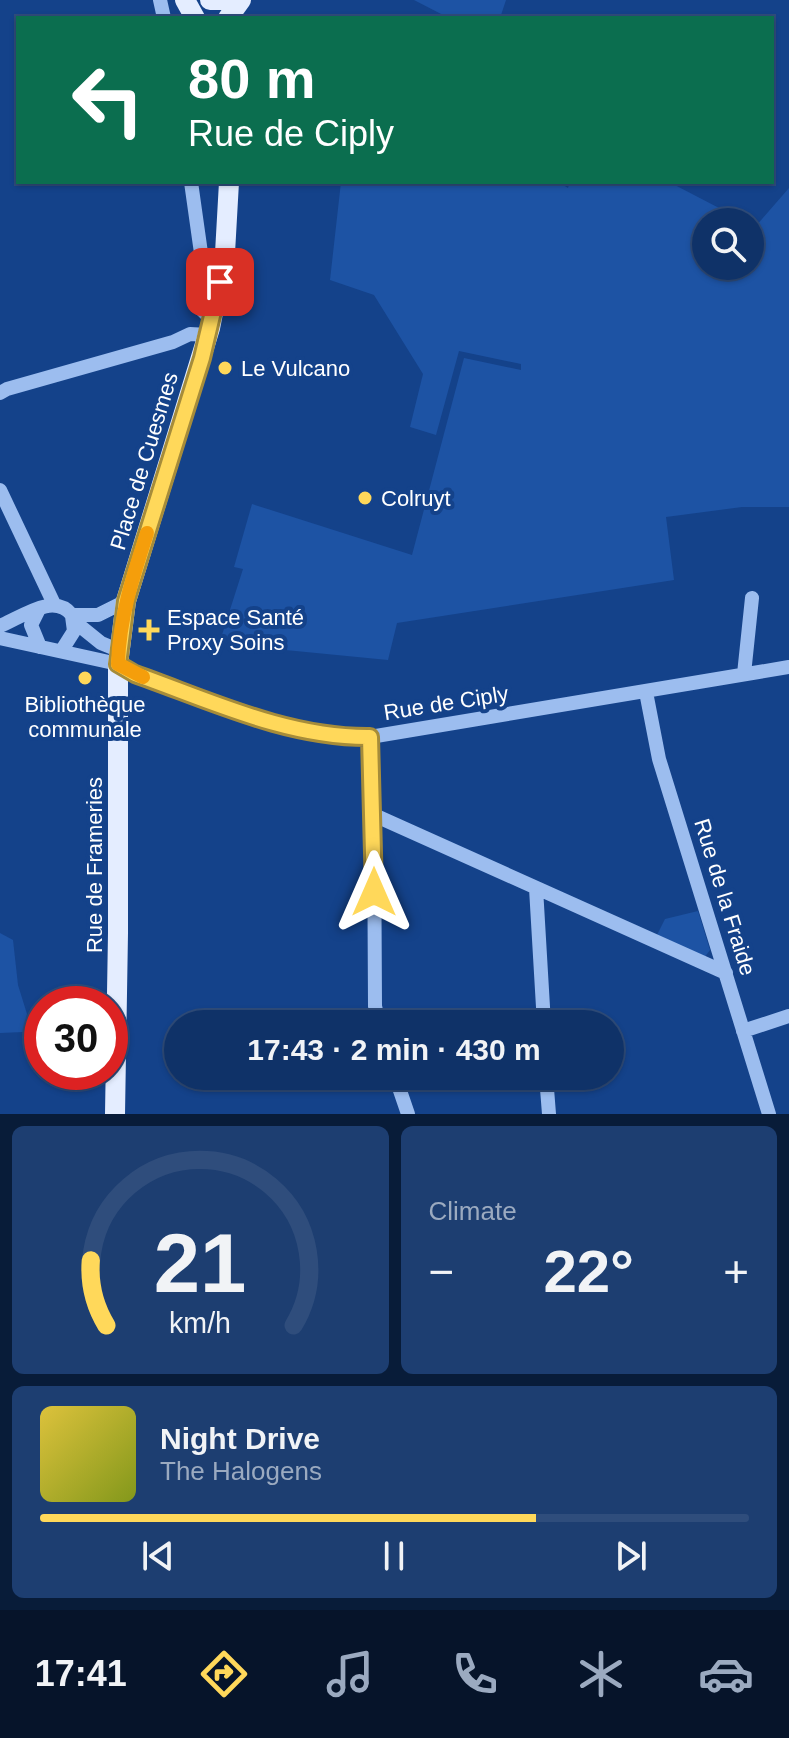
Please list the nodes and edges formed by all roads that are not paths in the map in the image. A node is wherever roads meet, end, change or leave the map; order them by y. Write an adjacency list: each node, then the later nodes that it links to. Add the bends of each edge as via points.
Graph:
1 (210, 0): 2 (main road)
2 (232, 0)
3 (191, 184): 5 (street, via 203,267 198,306)
4 (229, 184): 5 (main road, Place de Cuesmes, via 225,253)
5 (210, 328): 6 (street, Place de Cuesmes); 7 (main road, Place de Cuesmes)
6 (173, 342): 7 (street); 8 (street, Place de Cuesmes)
7 (202, 358): 11 (main road, Place de Cuesmes)
8 (2, 390)
9 (0, 490): 12 (street)
10 (752, 598): 20 (street)
11 (126, 601): 13 (street, via 98,615); 18 (main road, Place de Cuesmes)
12 (46, 607): 13 (street, via 62,606); 14 (street); 16 (street, via 31,625)
13 (73, 618): 17 (street, via 71,638); 18 (street)
14 (0, 626)
15 (0, 638): 16 (street)
16 (40, 647): 17 (street)
17 (62, 650): 18 (street)
18 (118, 657): 22 (street, Rue de Ciply, via 135,674 287,728); 32 (main road, Rue de Frameries)
19 (789, 667): 20 (street, Rue de Ciply)
20 (744, 674): 21 (street, Rue de Ciply)
21 (646, 692): 22 (street, Rue de Ciply); 25 (street, Rue de la Fraide, via 659,759)
22 (370, 737): 23 (street)
23 (374, 815): 24 (street); 26 (street)
24 (536, 888): 25 (street); 27 (street)
25 (726, 973): 29 (street, Rue de la Fraide)
26 (378, 1010)
27 (543, 1010)
28 (789, 1016): 29 (street)
29 (743, 1031): 35 (street, Rue de la Fraide)
30 (400, 1090): 33 (street)
31 (547, 1090): 34 (street)
32 (115, 1114)
33 (408, 1114)
34 (549, 1114)
35 (769, 1114)

